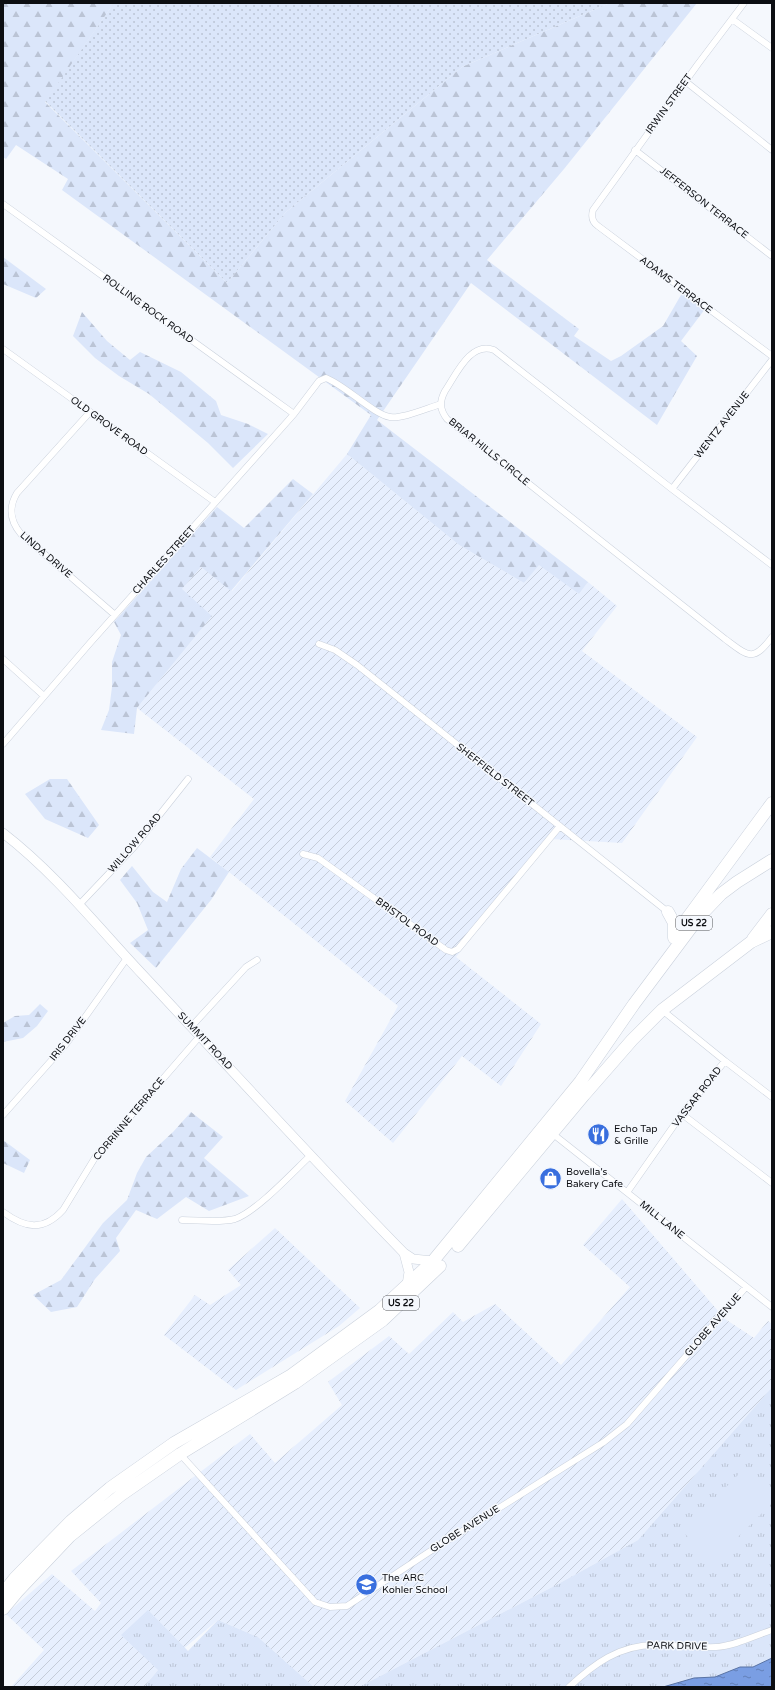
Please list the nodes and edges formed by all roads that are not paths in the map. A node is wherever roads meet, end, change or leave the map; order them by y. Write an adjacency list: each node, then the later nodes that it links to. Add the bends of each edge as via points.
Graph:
1 (744, 3): 2 (street, IRWIN STREET)
2 (732, 18): 3 (street); 4 (street, IRWIN STREET)
3 (772, 48)
4 (685, 81): 5 (street, IRWIN STREET); 6 (street)
5 (635, 150): 8 (street, IRWIN STREET); 9 (street, JEFFERSON TERRACE)
6 (772, 150)
7 (3, 204): 15 (street, ROLLING ROCK ROAD)
8 (595, 207): 11 (street, ADAMS TERRACE, via 592,215 595,224)
9 (772, 256)
10 (3, 349): 14 (street, OLD GROVE ROAD)
11 (772, 356)
12 (772, 360): 16 (street, WENTZ AVENUE)
13 (441, 404): 15 (street, CHARLES STREET, via 389,417 326,378 319,381); 16 (street, via 445,391 472,353 482,349 494,350); 20 (street, BRIAR HILLS CIRCLE, via 447,419 741,651 750,655 760,652)
14 (90, 412): 17 (street, OLD GROVE ROAD); 19 (street, LINDA DRIVE, via 17,493 12,505 12,517 21,534)
15 (294, 414): 17 (street, CHARLES STREET)
16 (672, 490): 18 (street)
17 (215, 502): 19 (street, CHARLES STREET)
18 (772, 564)
19 (115, 615): 23 (street, CHARLES STREET)
20 (772, 637)
21 (319, 644): 27 (street, SHEFFIELD STREET, via 335,650 357,665)
22 (3, 659): 23 (street)
23 (44, 696): 24 (street, CHARLES STREET)
24 (3, 744)
25 (188, 779): 31 (street, WILLOW ROAD, via 134,847)
26 (772, 803): 32 (highway)
27 (560, 826): 29 (street, BRISTOL ROAD, via 458,949 452,952 318,858); 33 (street, SHEFFIELD STREET)
28 (3, 833): 31 (main road, SUMMIT ROAD, via 26,851)
29 (303, 854)
30 (772, 860): 40 (highway, US 22, via 737,882 709,906)
31 (79, 905): 38 (main road, SUMMIT ROAD)
32 (693, 910): 33 (highway, via 682,914); 36 (highway)
33 (668, 912): 36 (highway, via 674,923)
34 (772, 914): 37 (highway)
35 (772, 932): 37 (highway, US 22)
36 (674, 938): 40 (highway)
37 (751, 942): 41 (highway, US 22)
38 (127, 958): 42 (main road, SUMMIT ROAD); 46 (street, IRIS DRIVE, via 66,1044)
39 (257, 960): 42 (street, via 246,967)
40 (634, 1004): 55 (highway, US 22, via 580,1082)
41 (662, 1010): 44 (street); 48 (highway, US 22, via 632,1040)
42 (192, 1027): 43 (main road, SUMMIT ROAD)
43 (200, 1036): 49 (main road, SUMMIT ROAD); 52 (street, CORRINNE TERRACE, via 96,1156 57,1217 44,1224 28,1225 14,1220)
44 (725, 1061): 45 (street); 47 (street, VASSAR ROAD)
45 (772, 1097)
46 (3, 1114)
47 (682, 1114): 50 (street); 51 (street, VASSAR ROAD)
48 (553, 1134): 51 (street, MILL LANE); 59 (highway, US 22, via 447,1259 383,1320 295,1383)
49 (310, 1156): 53 (street, via 245,1214 224,1220); 54 (main road, SUMMIT ROAD)
50 (772, 1183)
51 (628, 1191): 57 (street, MILL LANE)
52 (3, 1212)
53 (182, 1220)
54 (404, 1253): 55 (main road, SUMMIT ROAD, via 413,1259); 56 (main road, SUMMIT ROAD, via 409,1272)
55 (433, 1262): 56 (highway, US 22)
56 (407, 1285): 60 (highway, US 22, via 380,1310 290,1376 174,1443 110,1488 71,1520)
57 (746, 1287): 58 (street, MILL LANE); 59 (street, GLOBE AVENUE, via 627,1424 604,1442 346,1606 330,1607 315,1602)
58 (772, 1306)
59 (180, 1454): 61 (highway, US 22, via 121,1495 70,1536)
60 (3, 1593)
61 (3, 1609)
62 (772, 1630): 63 (street, PARK DRIVE, via 722,1646 655,1645 629,1648 608,1656)
63 (568, 1687)

